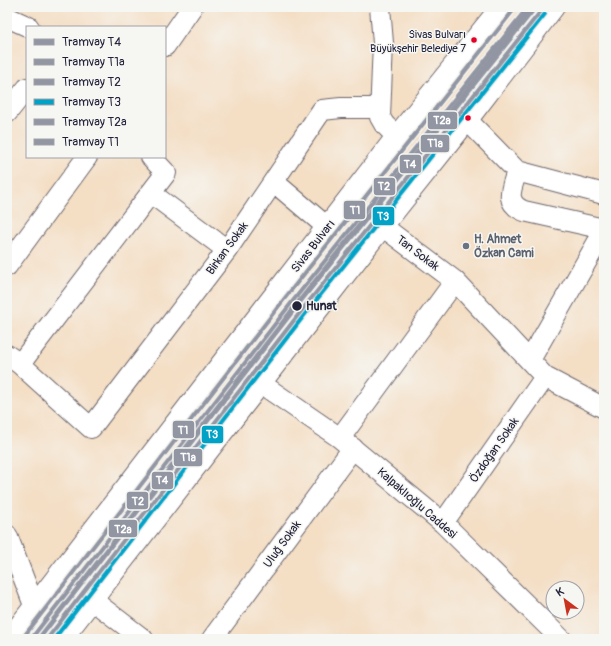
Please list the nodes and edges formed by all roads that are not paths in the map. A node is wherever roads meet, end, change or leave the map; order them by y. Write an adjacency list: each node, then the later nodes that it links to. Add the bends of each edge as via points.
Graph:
1 (192, 7): 7 (street)
2 (380, 7): 9 (street, via 383,42)
3 (502, 7): 12 (highway, Sivas Bulvarı)
4 (553, 7): 11 (highway)
5 (7, 17): 6 (street)
6 (27, 26)
7 (166, 45)
8 (26, 89): 10 (street)
9 (379, 108): 12 (street, via 384,124); 16 (street, Birkan Sokak, via 322,110)
10 (7, 113)
11 (467, 120): 15 (street); 19 (highway)
12 (397, 136): 20 (highway, Sivas Bulvarı)
13 (86, 158): 23 (street)
14 (152, 158): 17 (street, via 166,173)
15 (517, 171): 18 (street); 21 (street, via 510,195 511,202 516,208)
16 (274, 182): 20 (street); 22 (street, Birkan Sokak)
17 (152, 194): 22 (street); 25 (street)
18 (604, 194)
19 (382, 226): 24 (street, Tan Sokak); 28 (highway)
20 (327, 227): 34 (highway, Sivas Bulvarı)
21 (604, 230): 26 (street)
22 (227, 250): 25 (street, Birkan Sokak, via 91,428)
23 (7, 266)
24 (455, 281): 26 (street, Tan Sokak); 30 (street, Uluğ Sokak)
25 (14, 360)
26 (530, 360): 27 (street, Tan Sokak)
27 (545, 377): 29 (street); 31 (street, Özdoğan Sokak)
28 (260, 383): 30 (street, Kalpaklıoğlu Caddesi); 33 (highway)
29 (604, 408)
30 (346, 443): 31 (street, Kalpaklıoğlu Caddesi); 38 (street, Uluğ Sokak)
31 (443, 523): 39 (street, Kalpaklıoğlu Caddesi)
32 (7, 535): 34 (street)
33 (92, 600): 36 (highway); 37 (street)
34 (35, 608): 35 (highway, Sivas Bulvarı)
35 (10, 639)
36 (61, 639)
37 (143, 639)
38 (212, 639)
39 (561, 639)

